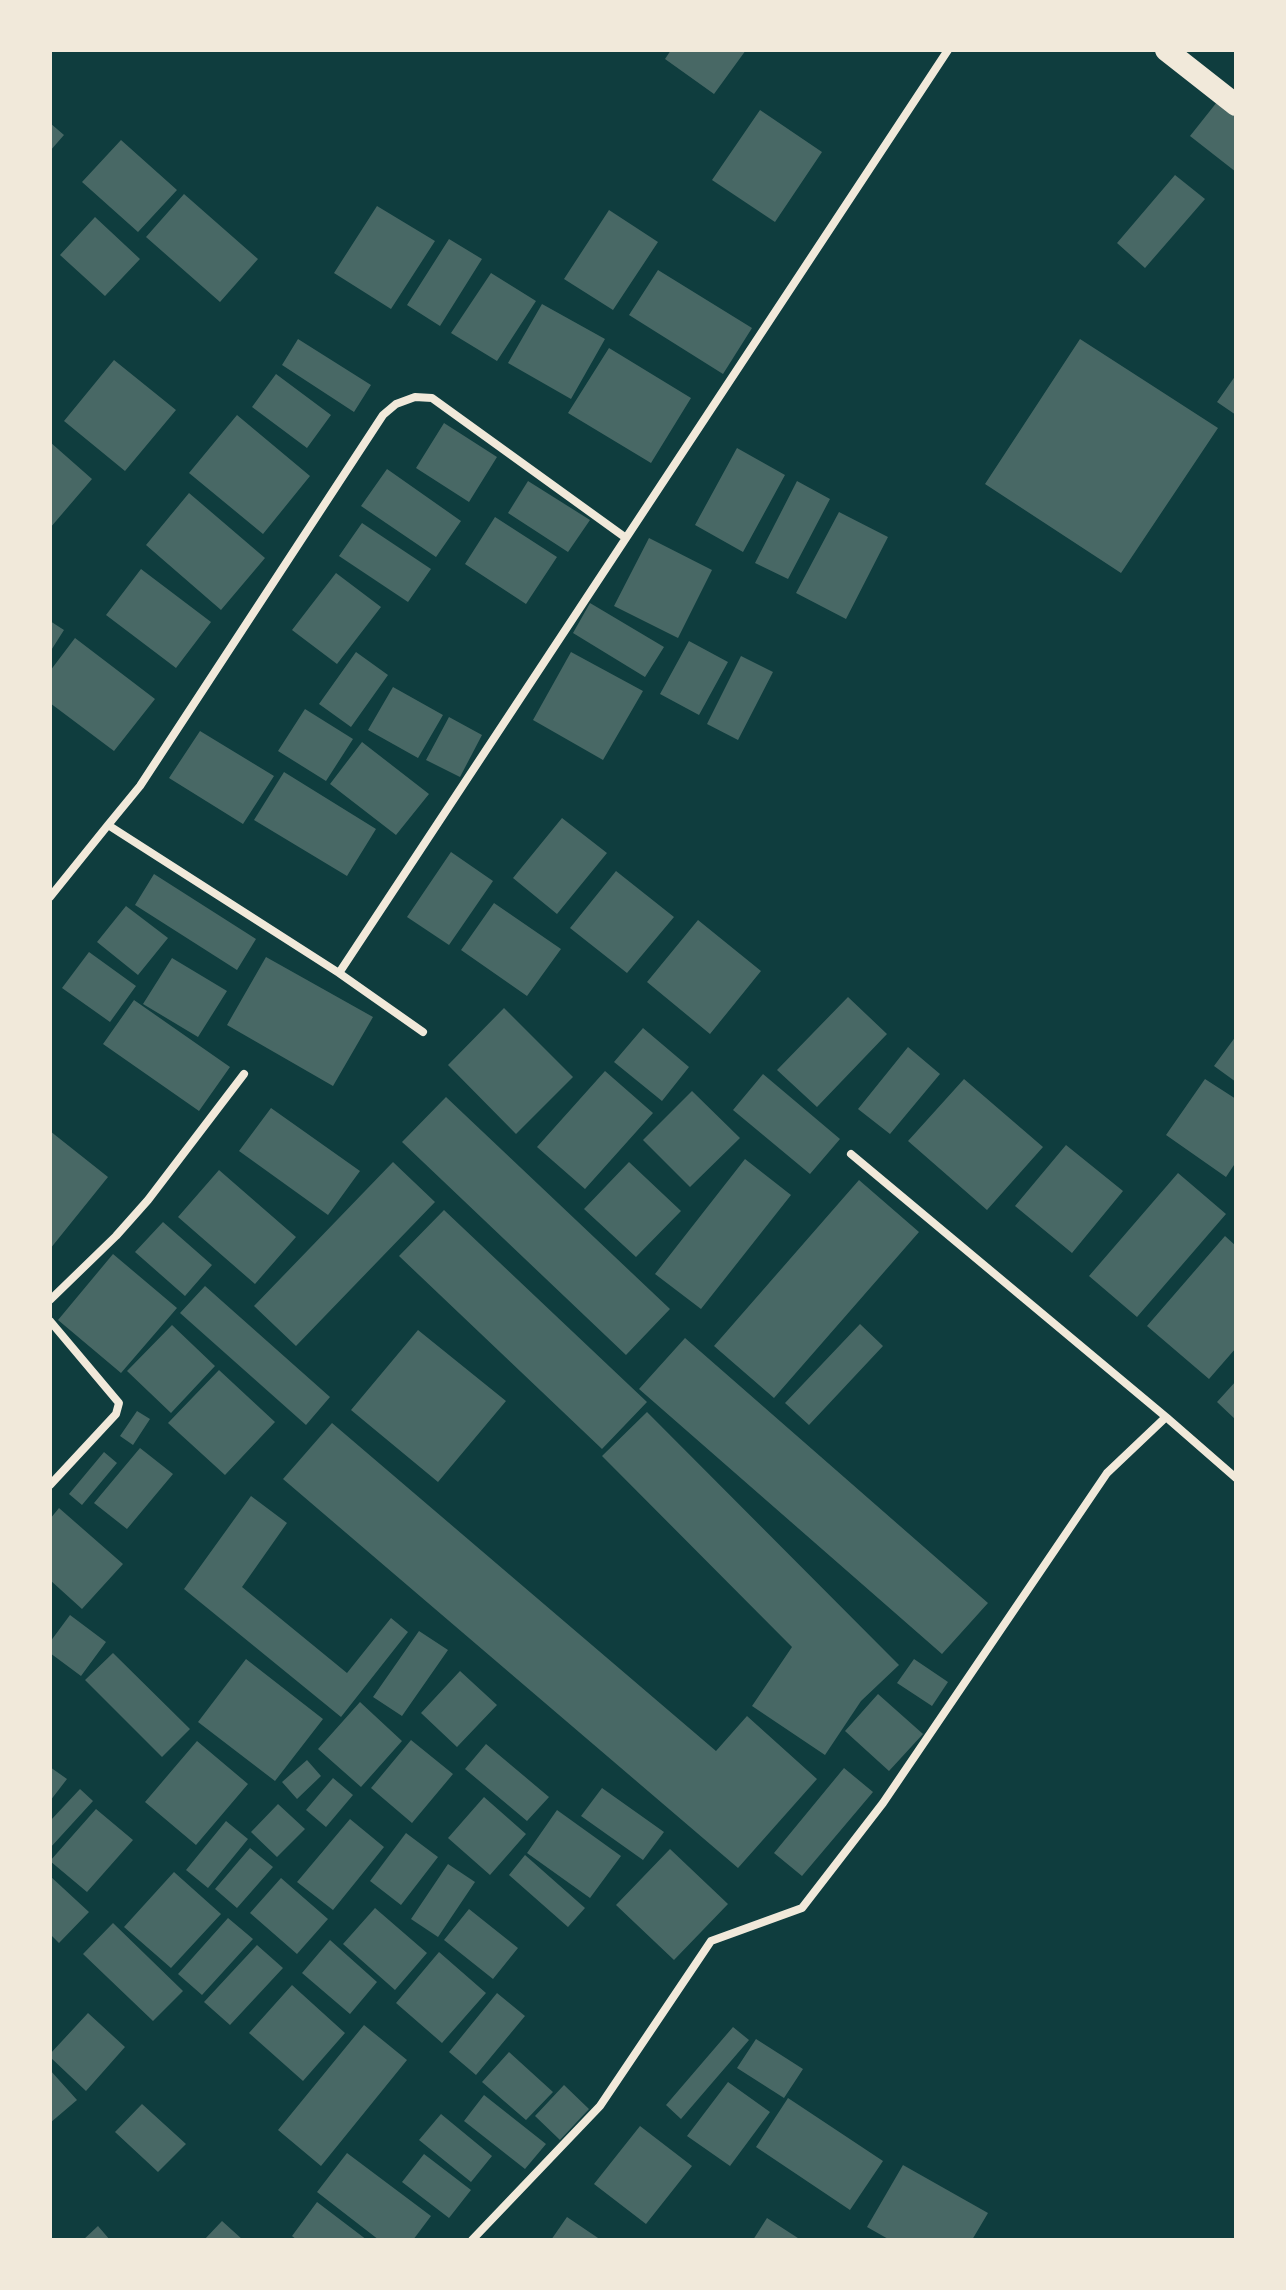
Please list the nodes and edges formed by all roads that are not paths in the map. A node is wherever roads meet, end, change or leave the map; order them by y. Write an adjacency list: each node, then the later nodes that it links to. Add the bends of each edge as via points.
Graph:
1 (948, 50): 4 (street)
2 (1166, 50): 3 (highway)
3 (1236, 105)
4 (626, 538): 5 (street, via 432,398 396,404 383,415 140,786); 7 (street)
5 (108, 825): 6 (street); 7 (street)
6 (50, 897)
7 (339, 973): 8 (street)
8 (423, 1032)
9 (244, 1074): 11 (street, via 148,1200)
10 (851, 1154): 13 (street)
11 (50, 1300)
12 (50, 1321): 15 (street, via 119,1403 116,1414)
13 (1166, 1417): 14 (street); 16 (street, via 1107,1473 883,1803 802,1908 711,1941 600,2106)
14 (1236, 1478)
15 (50, 1485)
16 (472, 2240)

